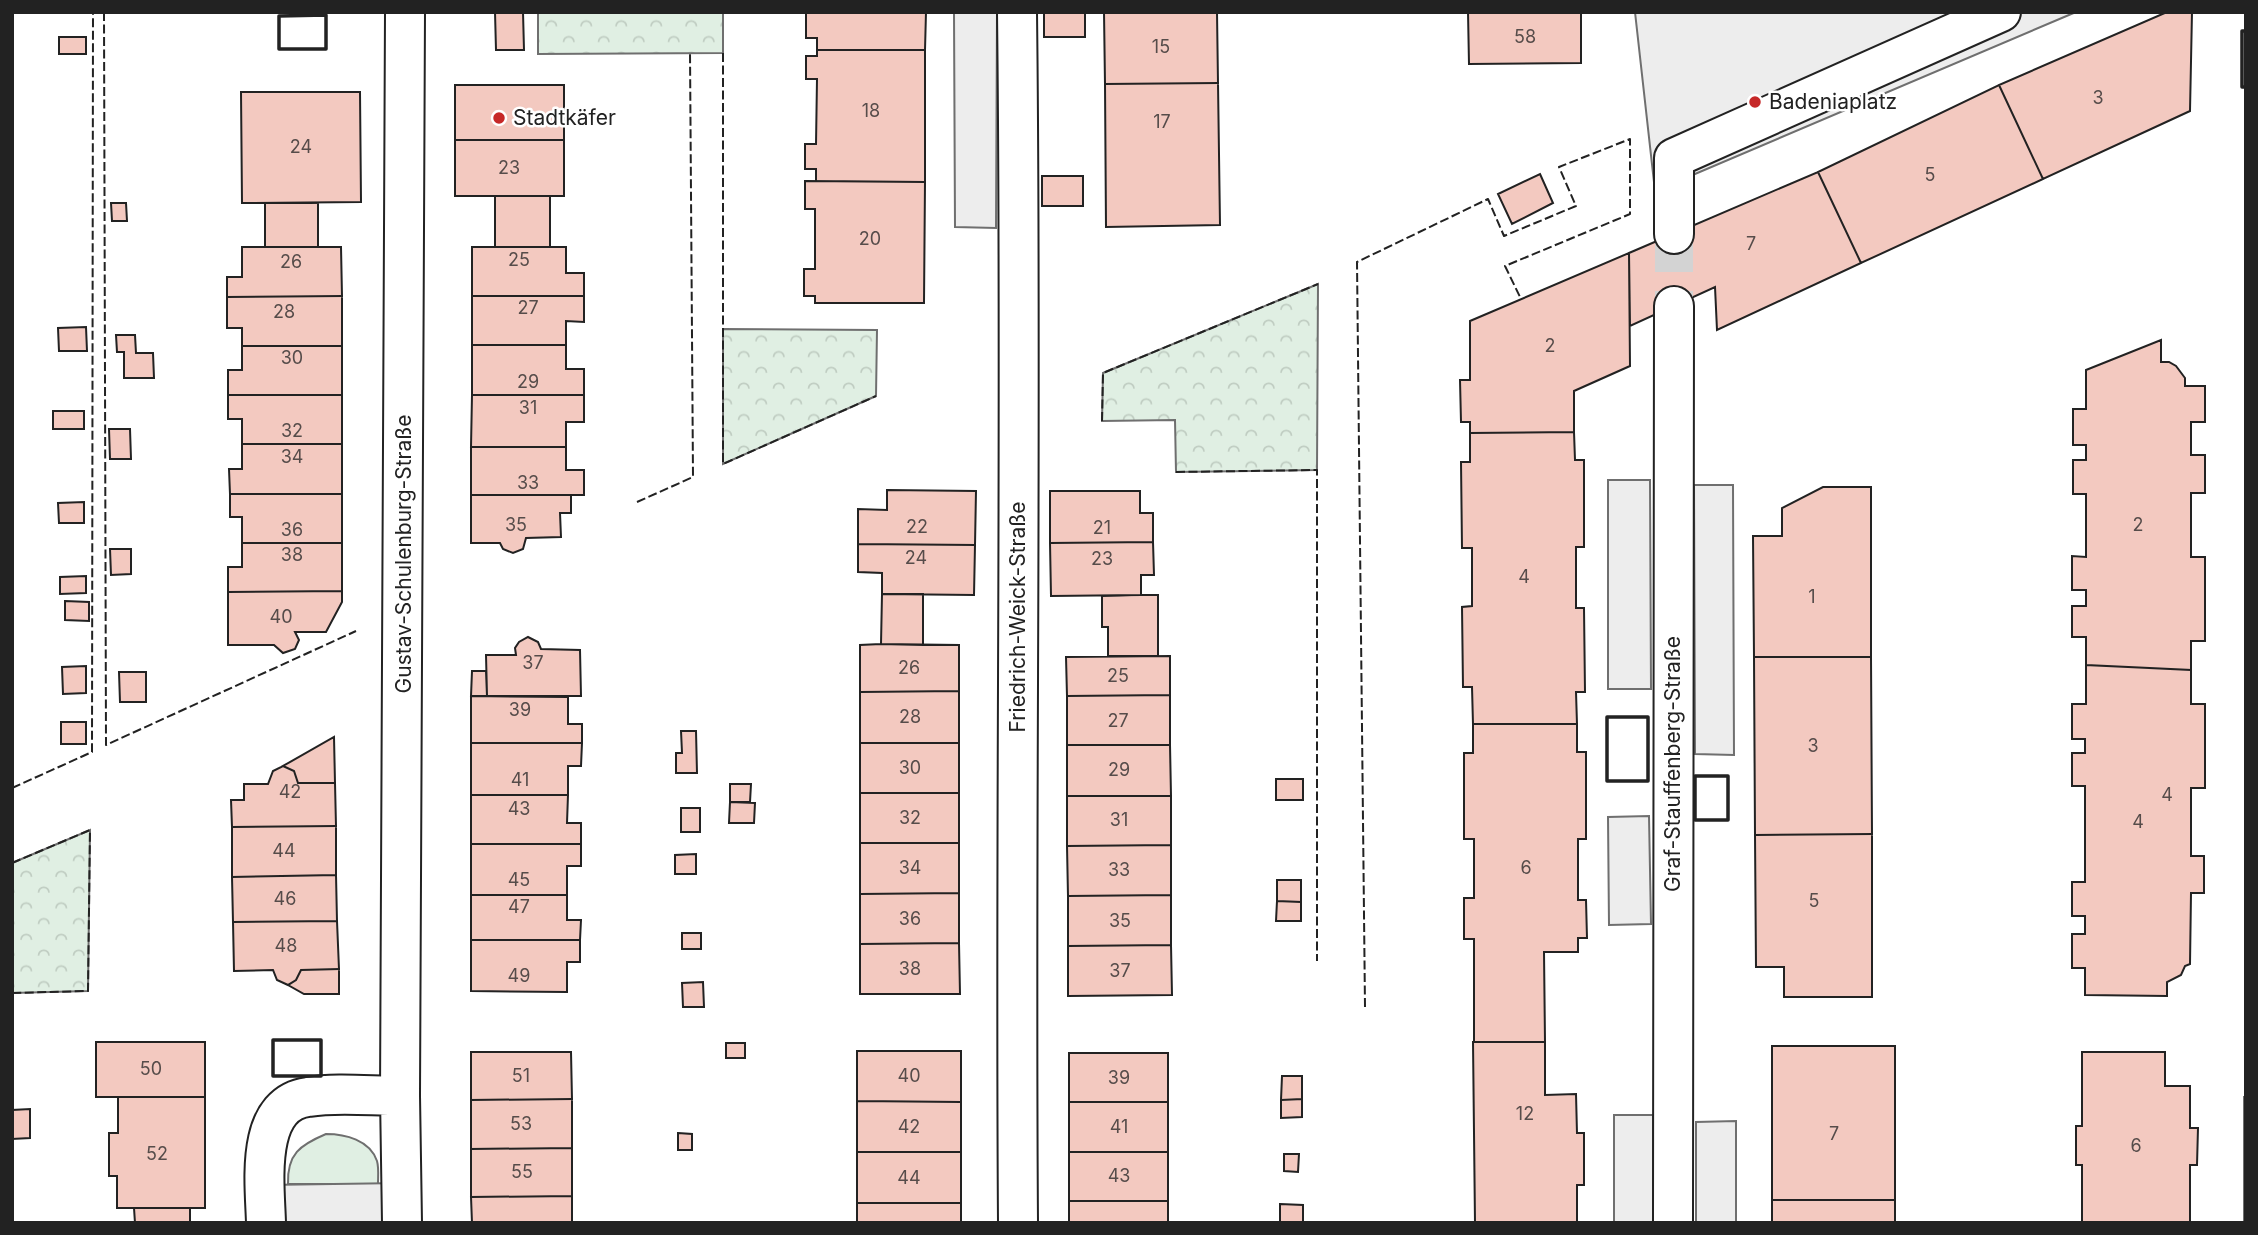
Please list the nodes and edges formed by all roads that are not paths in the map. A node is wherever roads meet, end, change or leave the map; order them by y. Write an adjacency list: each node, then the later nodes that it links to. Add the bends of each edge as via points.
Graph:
1 (405, 12): 6 (street, Gustav-Schulenburg-Straße)
2 (1017, 12): 9 (street, Friedrich-Weick-Straße)
3 (2001, 12): 4 (street, via 1674,158)
4 (1674, 234)
5 (1674, 306): 10 (street, Graf-Stauffenberg-Straße)
6 (400, 1096): 7 (street, via 307,1097 291,1102 279,1113 266,1149); 8 (street, Gustav-Schulenburg-Straße)
7 (266, 1223)
8 (402, 1223)
9 (1018, 1223)
10 (1673, 1223)

